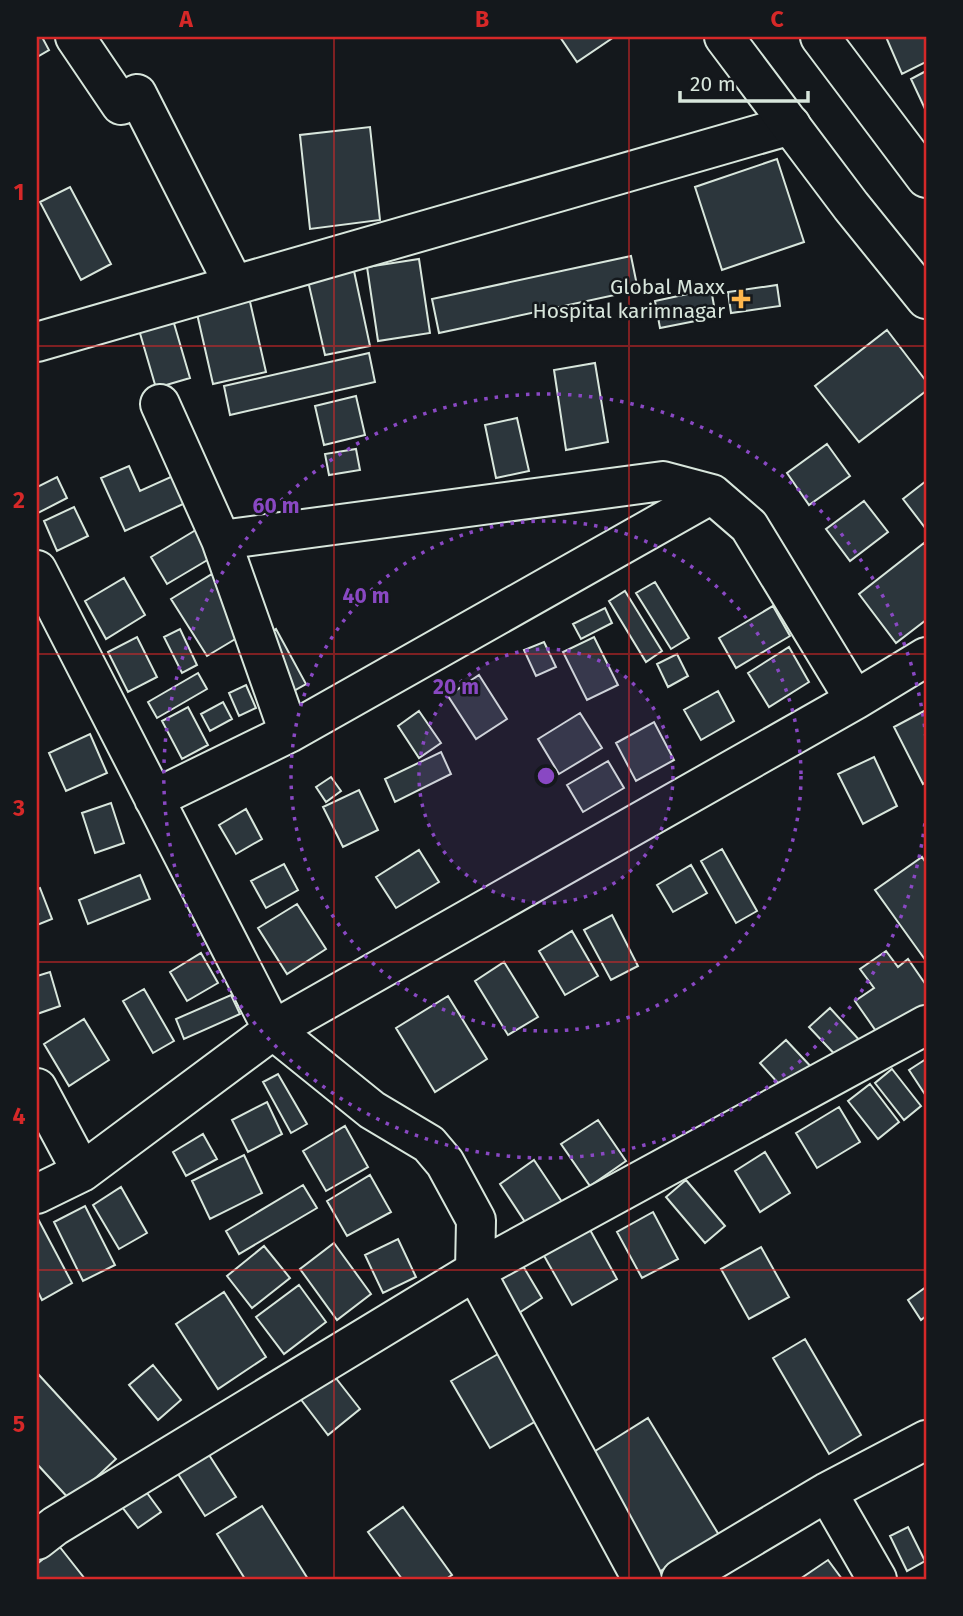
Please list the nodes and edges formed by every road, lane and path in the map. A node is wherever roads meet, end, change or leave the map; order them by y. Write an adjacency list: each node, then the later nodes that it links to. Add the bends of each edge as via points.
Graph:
1 (75, 37): 6 (street, via 129,100)
2 (724, 37): 4 (street)
3 (820, 37): 5 (street)
4 (791, 125): 6 (street); 7 (street)
5 (926, 178)
6 (234, 285): 8 (street)
7 (926, 299)
8 (37, 342)
9 (160, 404): 11 (street)
10 (712, 494): 11 (street, via 663,481); 14 (street, via 749,526); 15 (street)
11 (221, 540): 15 (street)
12 (37, 570): 16 (street)
13 (926, 657): 14 (street)
14 (855, 700): 18 (street)
15 (289, 733): 16 (street)
16 (154, 799): 18 (street)
17 (926, 1025): 22 (street)
18 (273, 1030): 20 (street); 22 (street, via 372,1110 429,1144 445,1163 476,1220)
19 (37, 1088): 20 (street)
20 (82, 1172): 21 (street)
21 (37, 1194)
22 (475, 1271): 25 (street); 26 (street)
23 (926, 1440): 24 (street)
24 (827, 1492): 27 (street); 28 (street)
25 (37, 1540)
26 (642, 1579)
27 (681, 1579)
28 (877, 1579)

